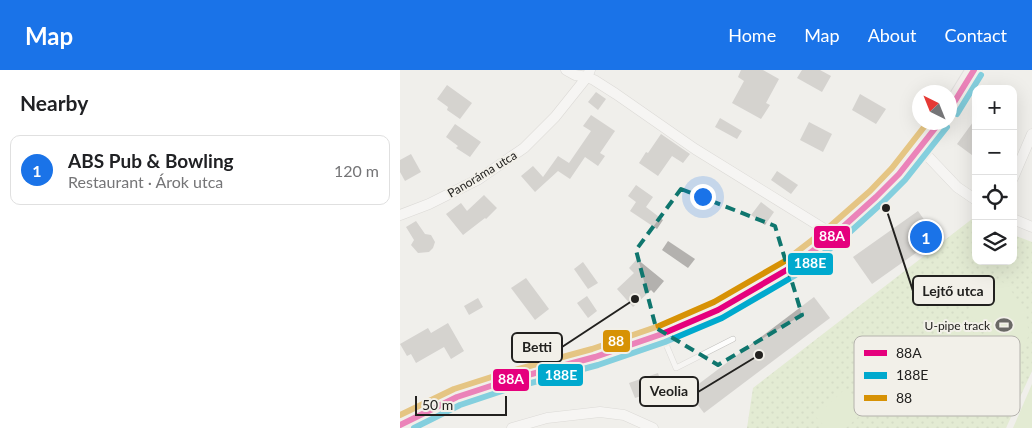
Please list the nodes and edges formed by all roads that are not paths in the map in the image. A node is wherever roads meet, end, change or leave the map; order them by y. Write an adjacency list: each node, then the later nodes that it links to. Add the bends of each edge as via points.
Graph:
1 (566, 70): 3 (street, via 575,75)
2 (974, 70): 4 (main road)
3 (589, 74): 10 (street, Panoráma utca, via 555,117 524,148 479,178); 13 (street, via 695,149)
4 (957, 98)
5 (934, 130): 7 (main road)
6 (1032, 134): 8 (street)
7 (920, 148): 9 (street, via 957,187); 13 (main road, via 899,174)
8 (1014, 175)
9 (972, 197)
10 (400, 215)
11 (1015, 220): 12 (street)
12 (1032, 227)
13 (834, 235): 14 (main road, via 790,268 753,290 718,310)
14 (662, 334): 15 (lane, via 676,368); 16 (main road, via 465,395)
15 (733, 339)
16 (400, 424)
17 (512, 428): 18 (street, via 547,418 600,412 624,415 627,421)
18 (653, 428)

